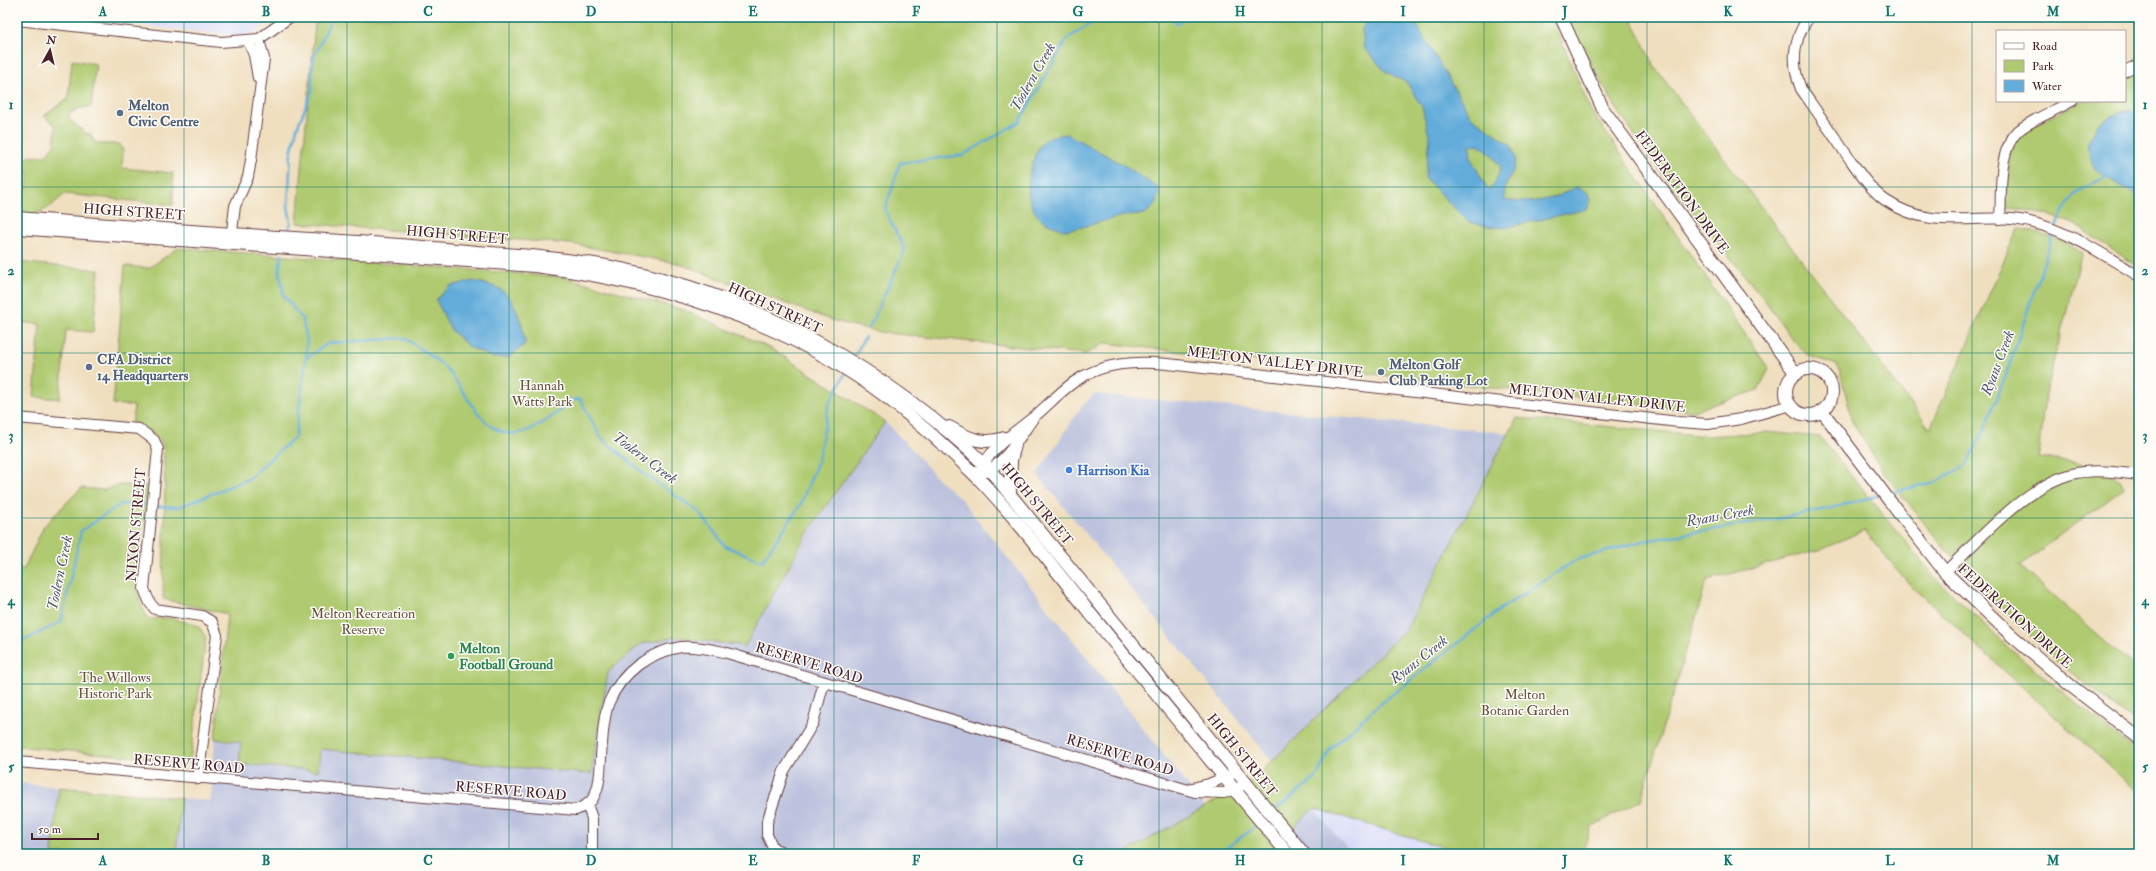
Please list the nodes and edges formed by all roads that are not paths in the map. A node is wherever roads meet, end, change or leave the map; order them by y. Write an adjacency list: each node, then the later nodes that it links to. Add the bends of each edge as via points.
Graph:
1 (290, 17): 5 (street)
2 (1562, 17): 17 (main road, FEDERATION DRIVE, via 1603,109)
3 (1809, 17): 12 (street, via 1796,42 1796,76 1801,89 1866,182 1884,199 1910,214 1931,219)
4 (17, 20): 6 (street, via 221,42)
5 (259, 39): 6 (street); 9 (street, via 264,59)
6 (248, 41): 9 (street, via 254,55)
7 (2139, 64): 8 (street)
8 (2126, 70)
9 (260, 84): 14 (street, via 248,177 235,206)
10 (2070, 102): 12 (street, via 2019,130 2009,142)
11 (17, 218): 14 (main road, HIGH STREET)
12 (2000, 219): 15 (street, via 2033,222 2061,231)
13 (17, 228): 14 (main road, HIGH STREET)
14 (231, 239): 16 (main road, HIGH STREET, via 373,243 554,258 607,266 667,281 743,307 789,327)
15 (2139, 276)
16 (855, 370): 18 (main road, HIGH STREET); 25 (main road, HIGH STREET, via 935,438)
17 (1796, 374): 19 (main road, via 1787,388); 20 (main road, via 1804,370 1813,370 1822,373 1828,379 1832,396 1829,405)
18 (909, 402): 22 (main road, via 971,438 988,442); 23 (main road, HIGH STREET)
19 (1790, 405): 20 (main road, via 1805,415 1814,415); 22 (street, MELTON VALLEY DRIVE, via 1741,419 1708,424 1144,362 1096,370 1076,381 1034,416)
20 (1822, 411): 27 (main road, FEDERATION DRIVE)
21 (17, 418): 33 (street, NIXON STREET, via 139,430 154,440 158,448 144,589 155,609 202,616 212,622 217,635)
22 (1010, 442): 23 (street, MELTON VALLEY DRIVE); 26 (main road)
23 (987, 467): 25 (street, MELTON VALLEY DRIVE); 26 (main road, HIGH STREET)
24 (2139, 475): 27 (street, via 2098,472 2072,474 2049,484 2027,497)
25 (976, 477): 32 (main road, HIGH STREET, via 1015,521)
26 (1010, 492): 31 (main road, HIGH STREET)
27 (1945, 572): 29 (main road, FEDERATION DRIVE, via 2011,635 2071,686)
28 (824, 682): 35 (street, RESERVE ROAD); 37 (street, RESERVE ROAD, via 724,652 701,648 682,647 646,658 619,683 609,703 604,722 597,787); 39 (street, via 813,723 784,771 767,822 767,835 773,848)
29 (2136, 735)
30 (17, 762): 33 (street, RESERVE ROAD)
31 (1237, 772): 32 (street, RESERVE ROAD); 34 (main road, HIGH STREET)
32 (1225, 778): 35 (street, RESERVE ROAD); 36 (main road, HIGH STREET)
33 (198, 779): 37 (street, RESERVE ROAD, via 560,810 576,810)
34 (1246, 784): 36 (street, RESERVE ROAD); 41 (main road, HIGH STREET)
35 (1188, 789): 36 (street, RESERVE ROAD, via 1213,793)
36 (1234, 791): 40 (main road, HIGH STREET)
37 (587, 805): 38 (street, via 592,818)
38 (592, 854)
39 (787, 854)
40 (1288, 854)
41 (1304, 854)

